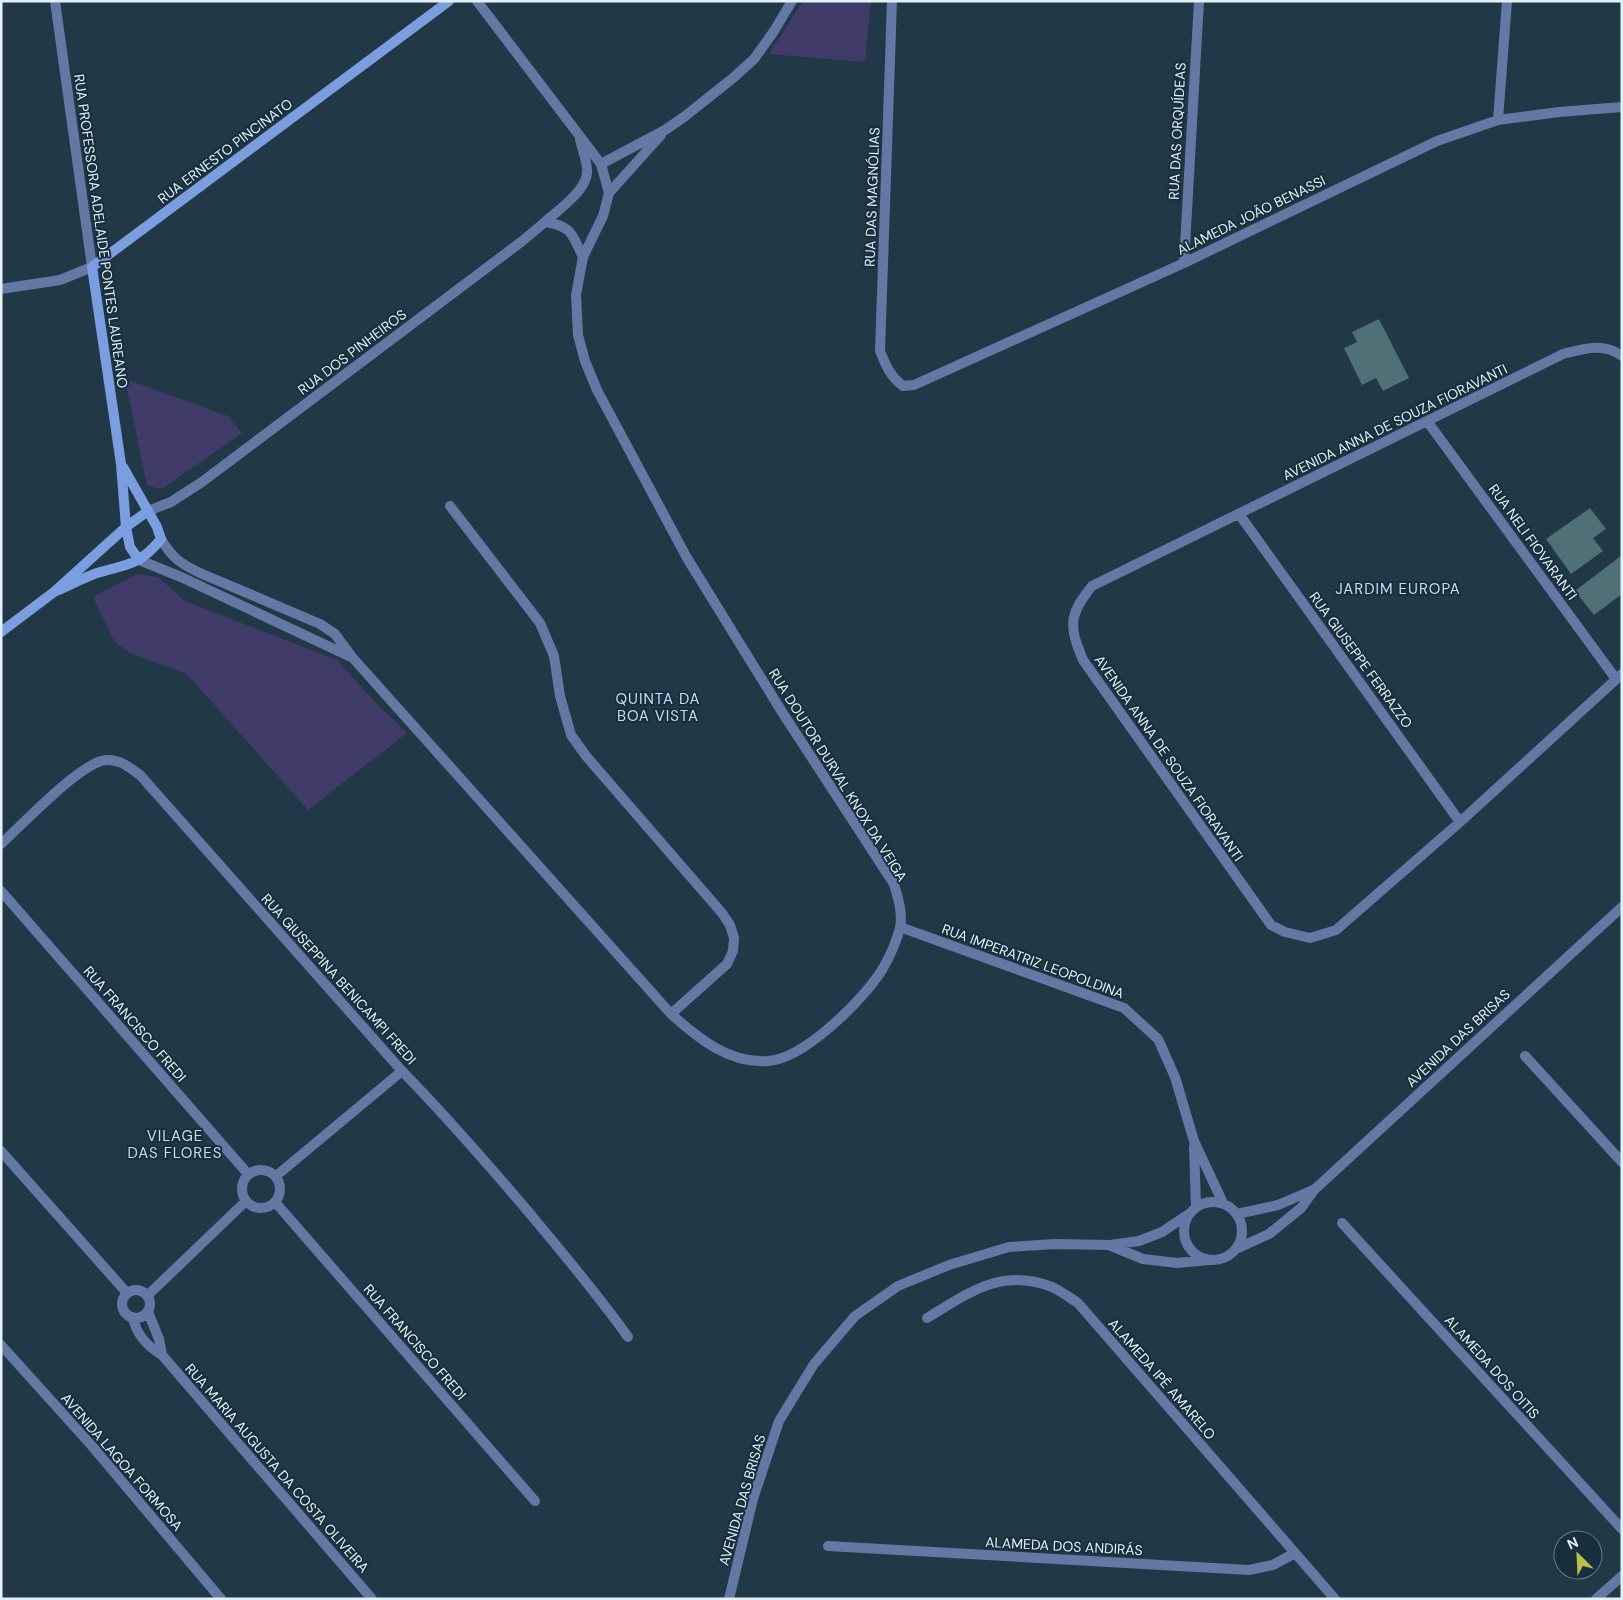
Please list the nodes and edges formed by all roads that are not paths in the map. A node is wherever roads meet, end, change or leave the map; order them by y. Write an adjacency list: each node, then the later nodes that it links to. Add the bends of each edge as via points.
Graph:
1 (55, 1): 17 (street, RUA PROFESSORA ADELAIDE PONTES LAUREANO)
2 (449, 1): 17 (street, RUA ERNESTO PINCINATO)
3 (477, 1): 11 (street)
4 (792, 1): 10 (street, via 754,59)
5 (892, 1): 20 (street, RUA DAS MAGNÓLIAS, via 880,351 887,369)
6 (1199, 1): 16 (street, RUA DAS ORQUÍDEAS)
7 (1507, 1): 9 (street)
8 (1622, 107): 9 (street, ALAMEDA JOÃO BENASSI)
9 (1498, 120): 16 (street, ALAMEDA JOÃO BENASSI, via 1437,141)
10 (665, 130): 12 (street); 13 (street)
11 (578, 133): 12 (street); 14 (street, RUA DOS PINHEIROS, via 588,172 586,179 575,196)
12 (601, 164): 13 (street)
13 (609, 193): 15 (street, via 603,216)
14 (545, 222): 15 (street, via 560,224 571,232); 24 (street, RUA DOS PINHEIROS, via 202,482 170,502)
15 (583, 257): 37 (street, RUA DOUTOR DURVAL KNOX DA VEIGA, via 576,295 578,335 597,390 687,558 894,884 901,912)
16 (1184, 262): 20 (street, ALAMEDA JOÃO BENASSI, via 914,385)
17 (92, 267): 18 (street, RUA ERNESTO PINCINATO, via 60,280); 22 (street, RUA PROFESSORA ADELAIDE PONTES LAUREANO)
18 (1, 289)
19 (1622, 356): 21 (street, AVENIDA ANNA DE SOUZA FIORAVANTI, via 1602,347 1563,354)
20 (903, 386)
21 (1427, 422): 25 (street, AVENIDA ANNA DE SOUZA FIORAVANTI); 32 (street, RUA NELI FIOVARANTI)
22 (121, 464): 24 (street, RUA PROFESSORA ADELAIDE PONTES LAUREANO); 26 (street, RUA PROFESSORA ADELAIDE PONTES LAUREANO)
23 (450, 506): 38 (street, via 540,623 554,656 571,736 730,925 733,951 727,964)
24 (148, 510): 26 (street); 27 (street)
25 (1239, 514): 33 (street, RUA GIUSEPPE FERRAZZO); 33 (street, AVENIDA ANNA DE SOUZA FIORAVANTI, via 1092,586 1078,604 1073,636 1083,660 1271,925 1310,938 1336,930)
26 (126, 527): 28 (street, via 130,547); 29 (street)
27 (161, 539): 28 (street); 31 (street, RUA DOUTOR DURVAL KNOX DA VEIGA, via 168,552 181,564 320,624 335,634)
28 (139, 560): 29 (street); 31 (street, RUA DOUTOR DURVAL KNOX DA VEIGA)
29 (54, 592): 30 (street)
30 (1, 632)
31 (352, 657): 38 (street, RUA DOUTOR DURVAL KNOX DA VEIGA)
32 (1619, 676): 33 (street, AVENIDA ANNA DE SOUZA FIORAVANTI)
33 (1460, 822)
34 (1, 844): 40 (street, RUA GIUSEPPINA BENICAMPI FREDI, via 90,765 106,760 121,762 140,776)
35 (1, 891): 44 (street, RUA FRANCISCO FREDI)
36 (1622, 907): 46 (street, AVENIDA DAS BRISAS)
37 (900, 927): 38 (street, RUA DOUTOR DURVAL KNOX DA VEIGA, via 882,970 860,999 809,1045 786,1056 769,1061 747,1060 722,1052 698,1038); 41 (street, RUA IMPERATRIZ LEOPOLDINA, via 1124,1008 1158,1039 1175,1077)
38 (671, 1014)
39 (1524, 1056): 43 (street)
40 (402, 1071): 45 (street); 61 (street, RUA GIUSEPPINA BENICAMPI FREDI, via 514,1195 600,1298)
41 (1194, 1141): 49 (street, RUA IMPERATRIZ LEOPOLDINA); 50 (street, RUA IMPERATRIZ LEOPOLDINA)
42 (1, 1151): 56 (street)
43 (1622, 1162)
44 (248, 1174): 45 (street, via 261,1169); 47 (street, via 241,1185)
45 (276, 1176): 48 (street, via 280,1192)
46 (1314, 1190): 51 (street, AVENIDA DAS BRISAS, via 1278,1205); 54 (street, AVENIDA DAS BRISAS, via 1301,1208 1269,1234)
47 (246, 1201): 48 (street, via 260,1208); 57 (street)
48 (275, 1202): 64 (street, RUA FRANCISCO FREDI)
49 (1223, 1203): 50 (street, via 1205,1203); 51 (street)
50 (1193, 1211): 53 (street, AVENIDA DAS BRISAS, via 1162,1232); 55 (street, via 1184,1229 1187,1244 1202,1258)
51 (1237, 1214): 54 (street, via 1242,1231)
52 (1342, 1223): 65 (street, ALAMEDA DOS OITIS)
53 (1110, 1246): 55 (street, AVENIDA DAS BRISAS, via 1143,1259 1176,1263); 71 (street, AVENIDA DAS BRISAS, via 1055,1244 1009,1247 949,1265 898,1286 855,1316 814,1364 779,1421 753,1499)
54 (1236, 1249): 55 (street, via 1230,1255)
55 (1212, 1260)
56 (128, 1292): 57 (street, via 140,1290); 59 (street, RUA MARIA AUGUSTA DA COSTA OLIVEIRA, via 122,1300 123,1309)
57 (148, 1295): 58 (street, RUA MARIA AUGUSTA DA COSTA OLIVEIRA, via 151,1303)
58 (148, 1312): 59 (street, via 141,1317); 63 (street, RUA MARIA AUGUSTA DA COSTA OLIVEIRA)
59 (132, 1317): 63 (street, RUA MARIA AUGUSTA DA COSTA OLIVEIRA, via 142,1338)
60 (927, 1318): 67 (street, ALAMEDA IPÊ AMARELO, via 994,1282 1024,1280 1038,1283 1053,1287 1078,1303)
61 (628, 1337)
62 (1, 1345): 69 (street, AVENIDA LAGOA FORMOSA, via 92,1446)
63 (162, 1355): 70 (street, RUA MARIA AUGUSTA DA COSTA OLIVEIRA)
64 (535, 1501)
65 (1622, 1529)
66 (828, 1546): 67 (street, ALAMEDA DOS ANDIRÁS, via 1250,1570 1274,1565)
67 (1295, 1554): 72 (street, ALAMEDA IPÊ AMARELO)
68 (1622, 1576): 73 (street)
69 (221, 1599)
70 (372, 1599)
71 (729, 1599)
72 (1336, 1599)
73 (1596, 1599)

